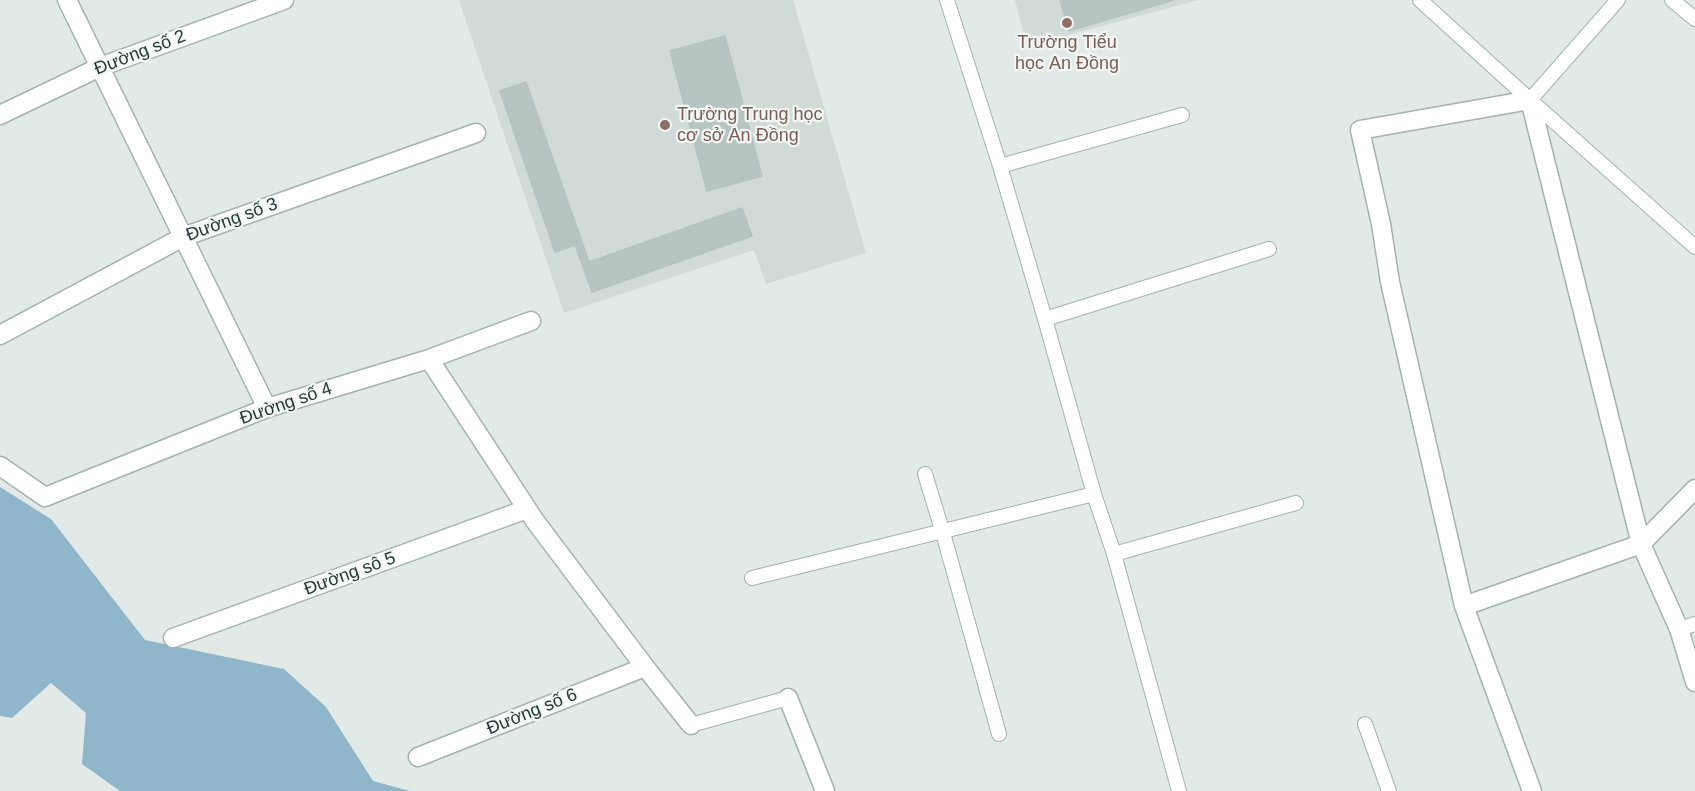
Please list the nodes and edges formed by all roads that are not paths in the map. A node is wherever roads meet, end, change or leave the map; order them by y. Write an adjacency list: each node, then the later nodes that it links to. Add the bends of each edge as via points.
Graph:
1 (67, 0): 8 (street)
2 (284, 0): 8 (street, Đường số 2)
3 (947, 0): 13 (lane)
4 (1420, 0): 9 (lane)
5 (1618, 0): 9 (lane)
6 (1672, 0): 7 (lane)
7 (1695, 19)
8 (100, 67): 10 (street, Đường số 2); 14 (street)
9 (1530, 100): 15 (lane); 29 (street); 32 (street, via 1360,130 1390,282)
10 (0, 115)
11 (1182, 115): 13 (lane)
12 (476, 133): 14 (street, Đường số 3)
13 (1000, 166): 17 (lane)
14 (183, 237): 19 (street, Đường số 3); 21 (street)
15 (1695, 247)
16 (1269, 249): 17 (lane)
17 (1045, 319): 25 (lane)
18 (531, 321): 20 (street, Đường số 4)
19 (0, 335)
20 (429, 359): 21 (street, Đường số 4); 27 (street)
21 (267, 408): 22 (street, Đường số 4, via 45,497)
22 (0, 466)
23 (925, 474): 28 (lane)
24 (1695, 489): 29 (street)
25 (1094, 495): 28 (lane); 30 (lane)
26 (1296, 503): 30 (lane)
27 (527, 509): 34 (street, Đường sô 5); 35 (street)
28 (943, 532): 31 (lane); 40 (lane)
29 (1641, 544): 32 (street); 33 (street)
30 (1114, 554): 43 (lane)
31 (752, 578)
32 (1464, 606): 45 (street)
33 (1687, 627): 36 (street)
34 (173, 638)
35 (645, 667): 39 (street); 41 (street, Đường số 6)
36 (1695, 682)
37 (788, 698): 39 (lane); 42 (street)
38 (1365, 724): 44 (lane)
39 (691, 725)
40 (999, 734)
41 (418, 757)
42 (825, 791)
43 (1179, 791)
44 (1389, 791)
45 (1532, 791)

